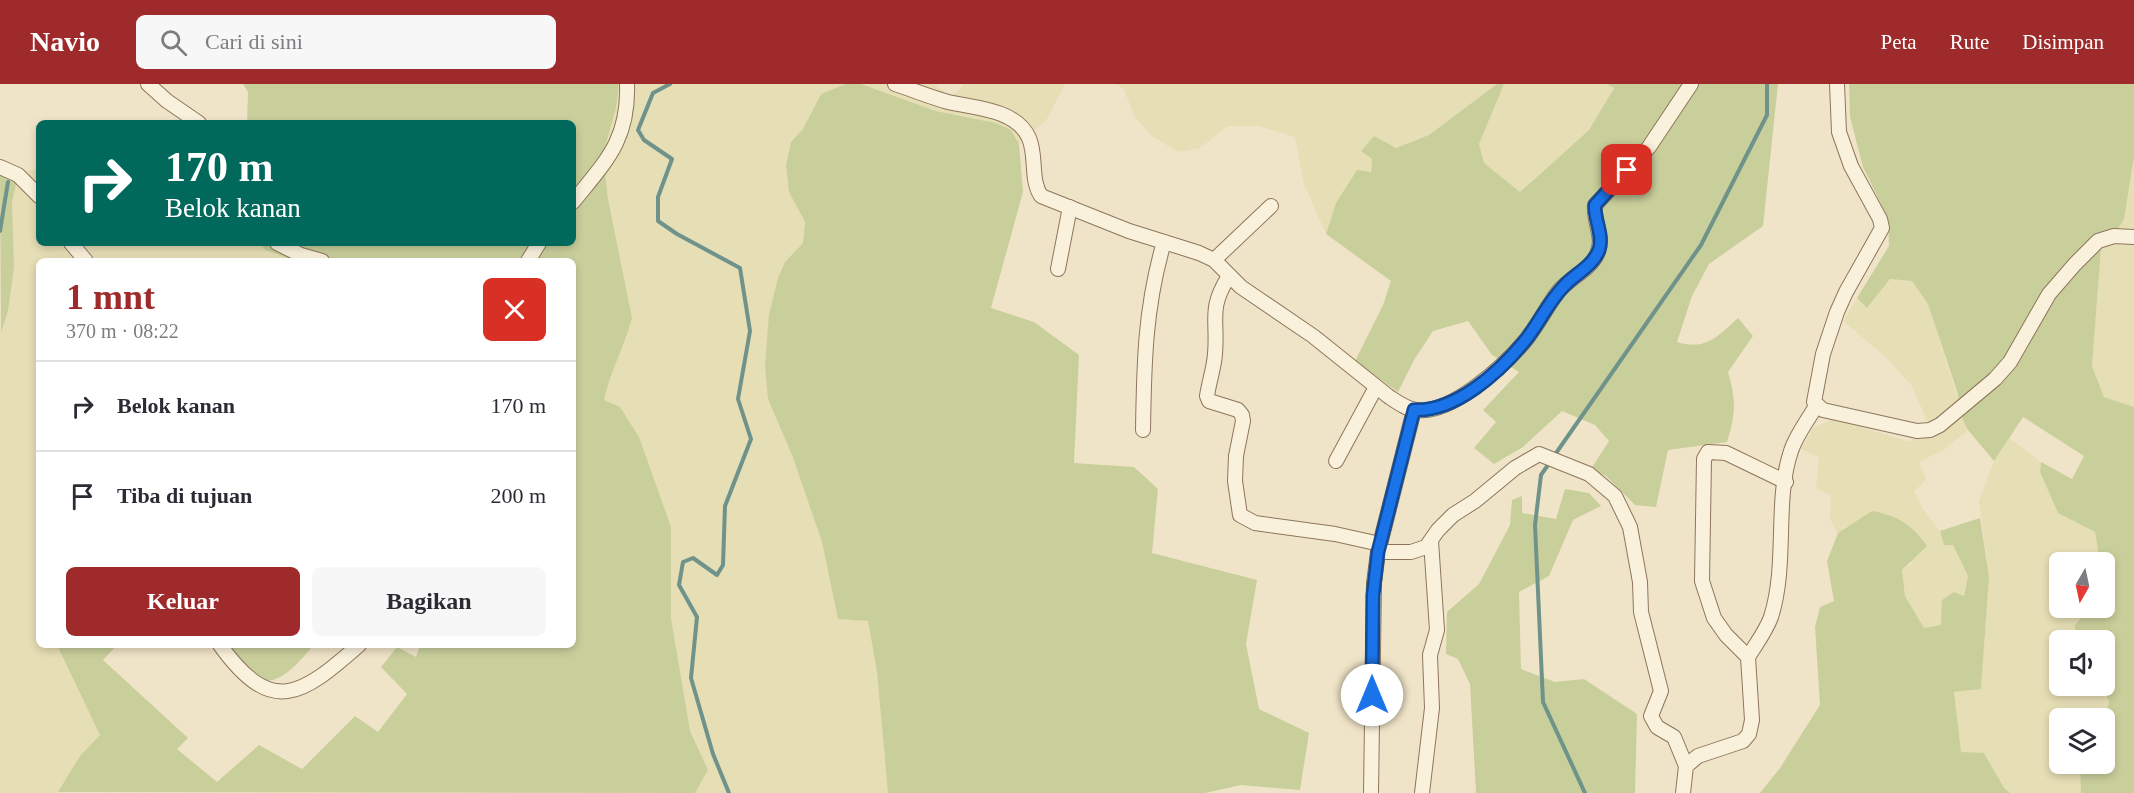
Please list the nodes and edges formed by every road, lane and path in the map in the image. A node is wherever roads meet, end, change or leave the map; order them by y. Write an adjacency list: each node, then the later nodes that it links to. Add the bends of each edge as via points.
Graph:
1 (148, 84): 6 (street)
2 (627, 84): 9 (street, via 625,124 611,156)
3 (896, 84): 11 (street, via 949,102 991,110 1015,123 1028,137 1041,196)
4 (1691, 84): 23 (street, via 1649,147 1595,205 1600,245 1594,260 1564,285 1524,342 1483,382 1461,398)
5 (1837, 84): 22 (street, via 1839,132 1882,228 1837,312 1815,392)
6 (195, 120)
7 (0, 167): 8 (street, via 18,176)
8 (36, 193)
9 (576, 198)
10 (1271, 206): 18 (street)
11 (1070, 207): 13 (street); 19 (street)
12 (2134, 237): 22 (street, via 2106,238 2089,250 2049,294 2010,362 1976,397 1940,425 1930,430 1899,428)
13 (1164, 242): 18 (street); 24 (street, via 1148,311)
14 (74, 246): 16 (street)
15 (283, 246): 17 (street)
16 (84, 258)
17 (312, 258)
18 (1214, 260): 20 (street)
19 (1058, 268)
20 (1229, 276): 21 (street); 28 (street, via 1214,308 1215,351 1207,396 1209,401 1238,410 1242,415 1235,482 1240,515 1255,523 1335,534)
21 (1376, 387): 23 (street); 25 (street)
22 (1816, 406): 26 (street, via 1792,449)
23 (1414, 410): 28 (street)
24 (1143, 430)
25 (1336, 461)
26 (1786, 482): 31 (street, via 1774,604 1768,624); 31 (street, via 1726,453 1708,452 1704,459 1702,581 1714,618)
27 (1431, 541): 28 (street, via 1411,552); 32 (street, via 1453,515 1539,454 1589,474 1615,496 1630,527 1641,612 1660,691 1651,716 1657,728 1674,737); 34 (street, via 1437,630 1430,655 1432,708)
28 (1379, 548): 33 (street, via 1373,595)
29 (223, 648): 30 (street, via 251,681 261,688 281,692 304,686)
30 (355, 648)
31 (1748, 657): 32 (street, via 1752,720 1749,734 1743,741 1698,756)
32 (1686, 766): 35 (street)
33 (1371, 793)
34 (1422, 793)
35 (1683, 793)

